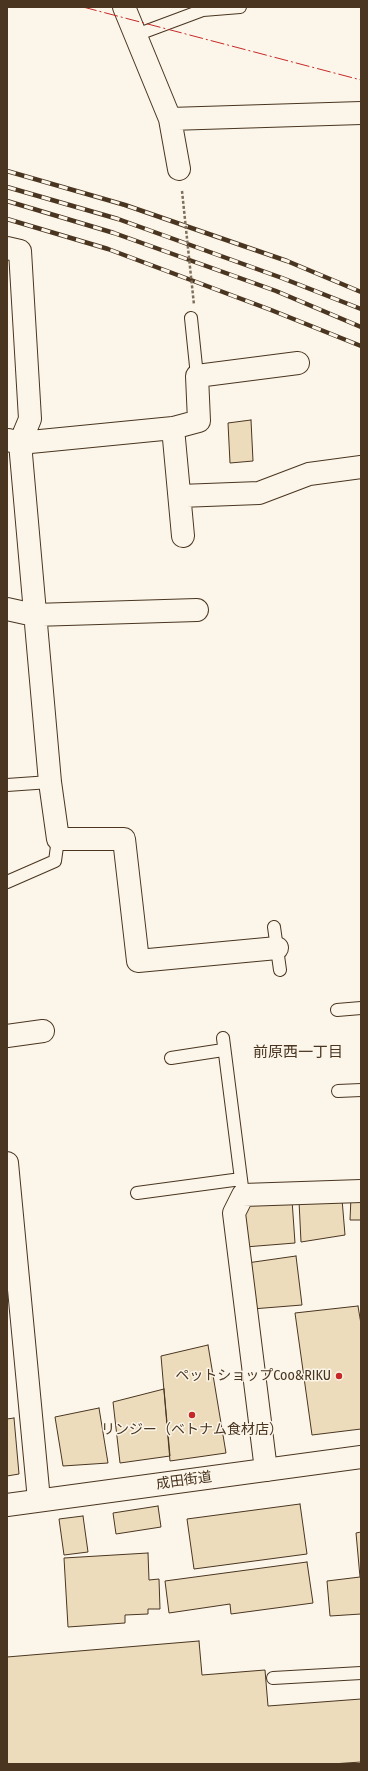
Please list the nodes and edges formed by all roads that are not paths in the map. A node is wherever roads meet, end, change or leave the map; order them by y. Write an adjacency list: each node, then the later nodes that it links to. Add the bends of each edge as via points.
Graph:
1 (124, 7): 3 (main road)
2 (240, 7): 3 (lane, via 203,10)
3 (136, 35): 5 (main road)
4 (361, 113): 5 (main road)
5 (170, 119): 6 (main road)
6 (179, 169)
7 (7, 248): 12 (main road, via 20,252 30,419)
8 (192, 318): 10 (lane)
9 (298, 363): 10 (main road)
10 (197, 376): 11 (main road, via 199,422)
11 (173, 428): 12 (main road); 14 (main road)
12 (14, 441): 18 (main road)
13 (361, 467): 14 (main road, via 309,474 259,493)
14 (180, 496): 15 (main road)
15 (183, 536)
16 (7, 609): 18 (main road)
17 (197, 610): 18 (main road)
18 (34, 615): 19 (main road)
19 (50, 782): 20 (lane); 21 (main road)
20 (7, 785)
21 (58, 839): 22 (lane, via 55,861); 23 (main road, via 124,839 138,961)
22 (7, 882)
23 (275, 938): 24 (lane)
24 (280, 970)
25 (361, 1008): 26 (lane)
26 (337, 1010)
27 (43, 1031): 28 (main road)
28 (7, 1036)
29 (171, 1058): 33 (lane, via 223,1044)
30 (361, 1090): 31 (lane)
31 (338, 1091)
32 (7, 1163): 38 (main road)
33 (242, 1187): 34 (main road); 35 (lane); 37 (main road, via 234,1213)
34 (361, 1191)
35 (137, 1193)
36 (361, 1457): 37 (main road, 成田街道)
37 (266, 1470): 38 (main road, 成田街道)
38 (39, 1500): 39 (main road, 成田街道)
39 (7, 1505)
40 (361, 1672): 41 (lane)
41 (273, 1678)

